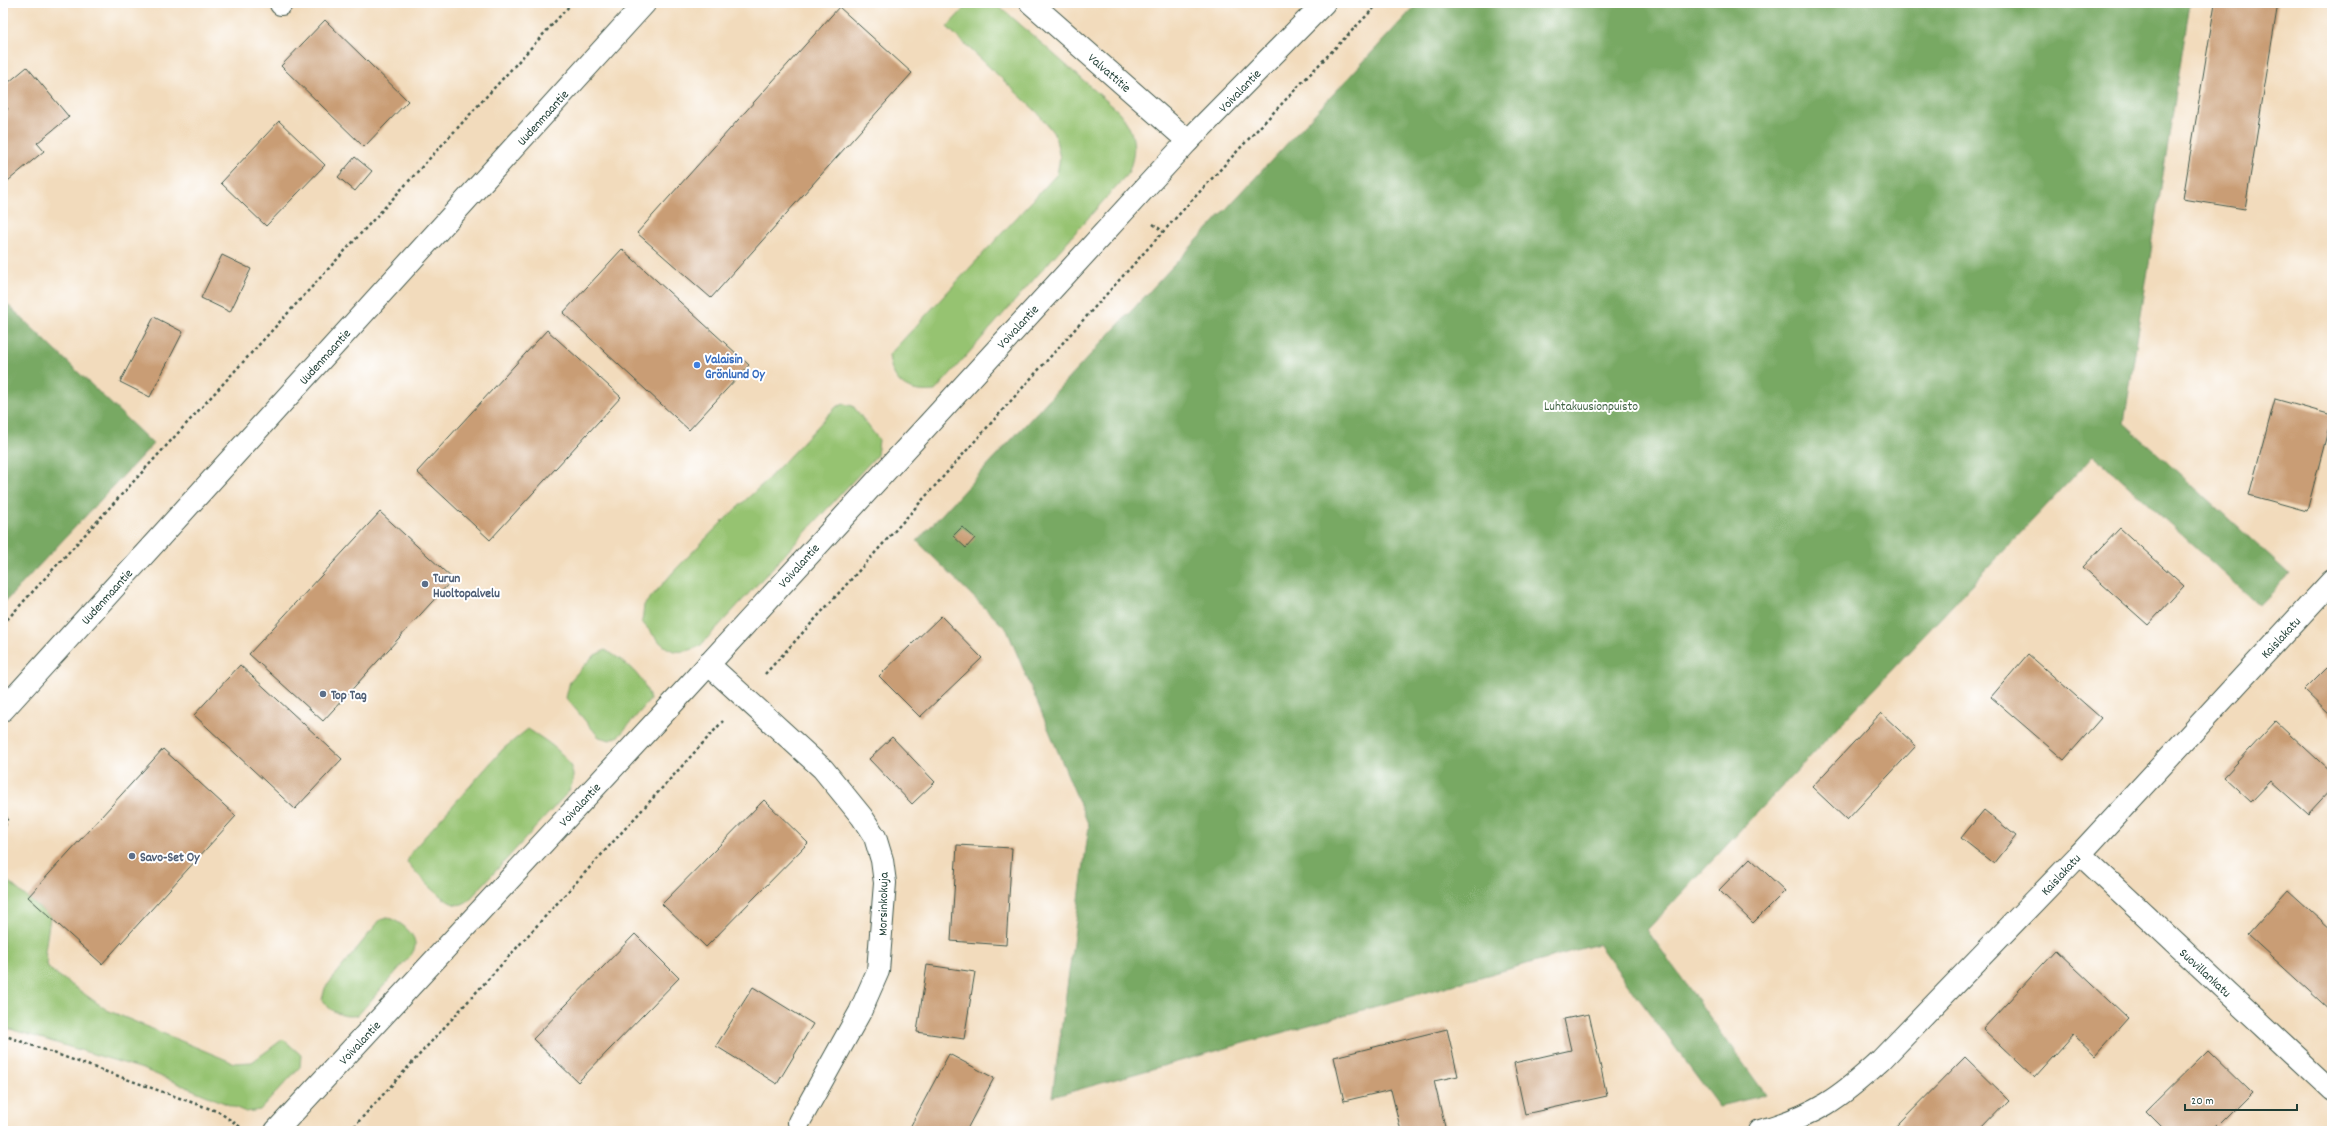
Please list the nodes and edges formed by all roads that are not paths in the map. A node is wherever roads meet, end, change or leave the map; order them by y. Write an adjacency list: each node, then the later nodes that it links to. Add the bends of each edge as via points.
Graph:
1 (645, 3): 7 (street, Uudenmaantie)
2 (1031, 3): 4 (street, Valvattitie)
3 (1324, 3): 4 (street, Voivalantie)
4 (1188, 141): 6 (street, Voivalantie)
5 (2332, 581): 8 (street, Kaislakatu)
6 (708, 664): 10 (street, Morsinkokuja, via 823,769 875,837 882,860 885,883 878,971 860,1012); 11 (street, Voivalantie)
7 (3, 710)
8 (2080, 854): 9 (street, Suovillankatu); 12 (street, Kaislakatu, via 1853,1086 1825,1107)
9 (2332, 1090)
10 (799, 1122)
11 (276, 1131)
12 (1760, 1131)

